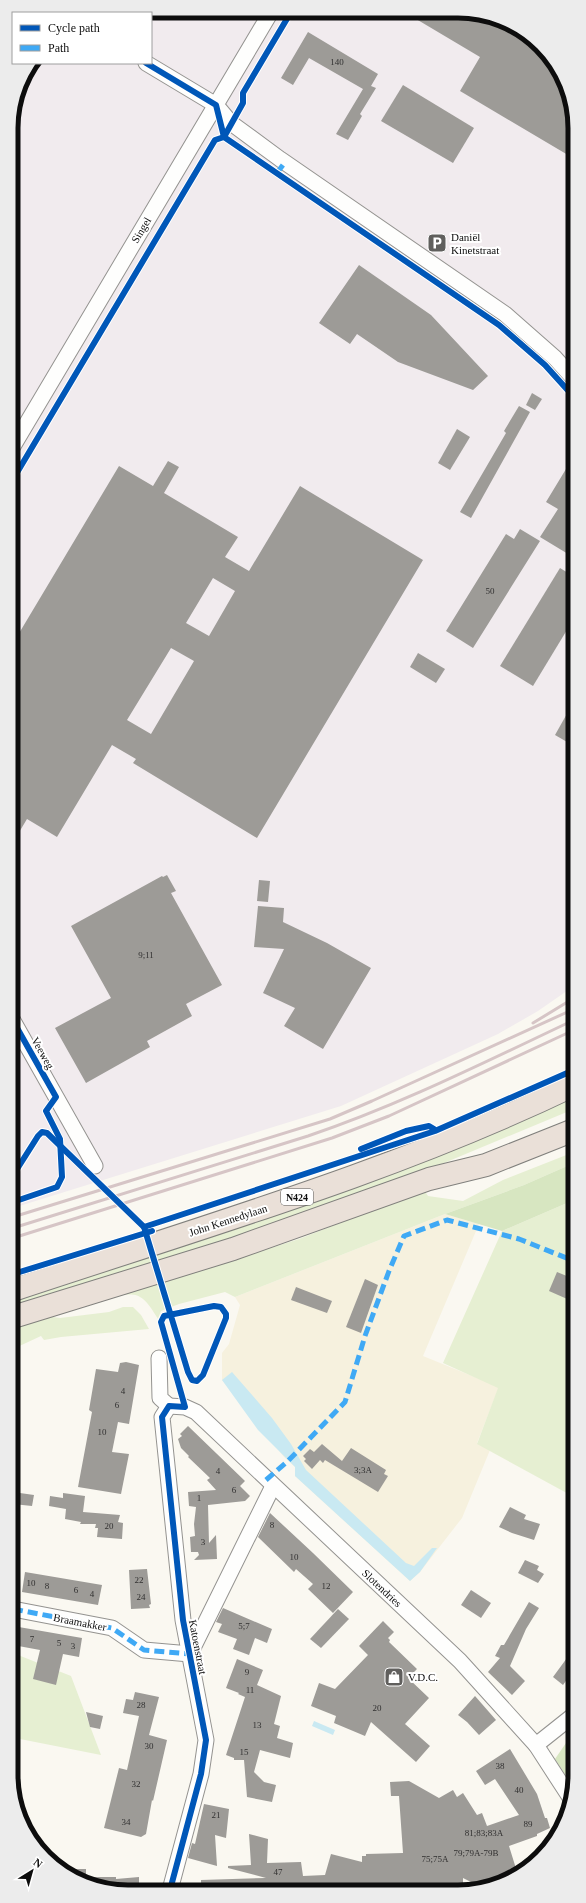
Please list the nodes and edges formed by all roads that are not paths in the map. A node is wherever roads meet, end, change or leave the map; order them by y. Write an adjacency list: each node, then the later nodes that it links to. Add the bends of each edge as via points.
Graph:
1 (267, 18): 3 (street, Singel)
2 (148, 64): 3 (street)
3 (216, 105): 4 (street, via 231,123 274,155 505,314); 5 (street, Singel)
4 (568, 372)
5 (18, 438)
6 (18, 1030): 9 (street, Veeweg)
7 (568, 1088): 10 (highway, John Kennedylaan / N424, via 412,1155 279,1203)
8 (568, 1132): 11 (highway, N424, via 486,1165 429,1179 233,1249)
9 (95, 1166)
10 (18, 1288)
11 (18, 1315)
12 (159, 1358): 13 (street, via 160,1398)
13 (169, 1406): 14 (street, Slotendries, via 185,1407 196,1412); 16 (street, Katoenstraat, via 162,1417 183,1620)
14 (273, 1486): 16 (street, Katoenstraat); 18 (street, Slotendries, via 460,1661)
15 (18, 1610): 16 (street, Braamakker, via 112,1628 144,1650)
16 (190, 1654): 20 (street, Katoenstraat, via 206,1740 201,1774)
17 (568, 1719): 18 (street)
18 (536, 1744): 19 (street, Slotendries)
19 (566, 1792)
20 (171, 1885)

